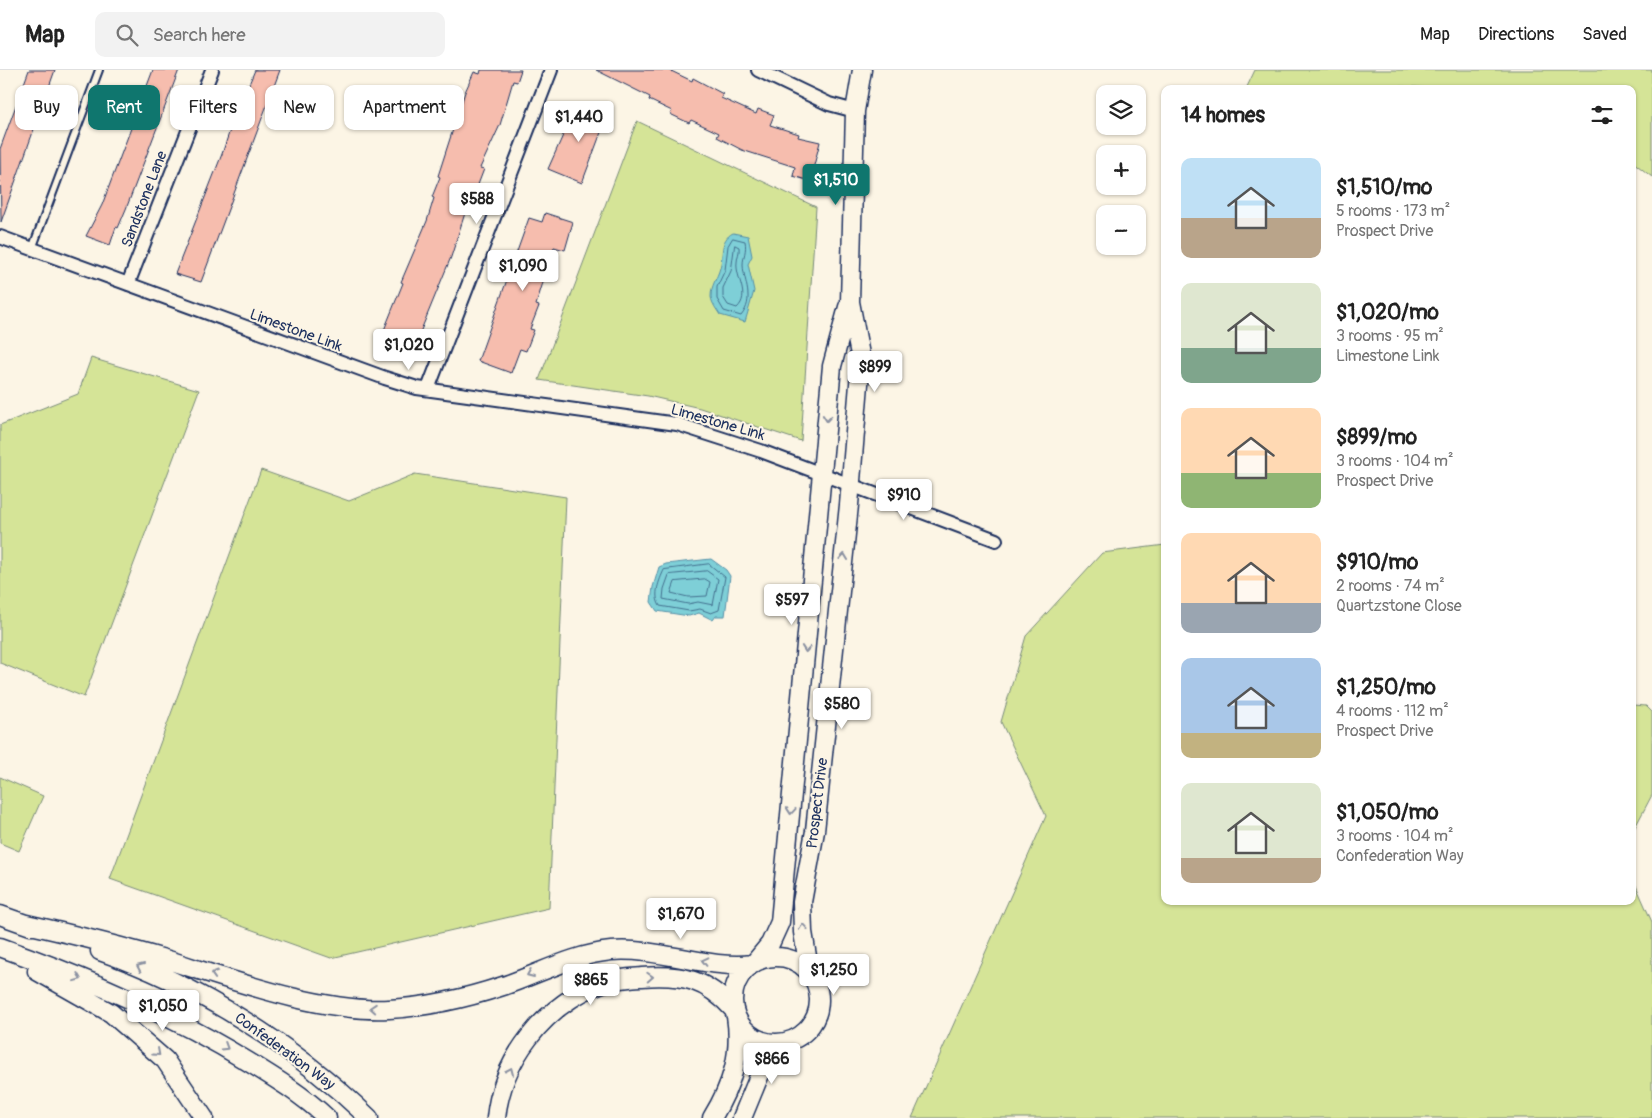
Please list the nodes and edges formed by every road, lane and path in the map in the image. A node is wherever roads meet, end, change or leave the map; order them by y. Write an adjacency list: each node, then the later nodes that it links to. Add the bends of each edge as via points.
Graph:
1 (99, 70): 8 (lane)
2 (212, 70): 9 (street, Sandstone Lane)
3 (551, 70): 11 (street)
4 (758, 70): 6 (street, via 829,104)
5 (862, 70): 6 (main road, Prospect Drive)
6 (855, 110): 10 (main road, Prospect Drive)
7 (0, 237): 8 (street, Limestone Link)
8 (32, 249): 9 (street, Limestone Link)
9 (128, 284): 11 (street, Limestone Link, via 356,369)
10 (850, 302): 12 (main road, Prospect Drive, one-way to 12, via 832,366); 13 (main road, Prospect Drive, via 861,360)
11 (428, 389): 12 (street, Limestone Link, via 677,424)
12 (823, 475): 13 (street, Limestone Link); 18 (main road, Prospect Drive, one-way to 18, via 780,922 770,944)
13 (850, 486): 14 (street, Limestone Link); 19 (main road, Prospect Drive, one-way to 13, via 802,902 815,831)
14 (996, 540)
15 (0, 915): 16 (main road, Confederation Way)
16 (22, 923): 18 (main road, one-way to 16, via 730,966 658,953 610,951 581,957 504,986 459,998 388,1009 312,1002 122,946); 24 (main road, Confederation Way, one-way to 16, via 344,1093 220,1004 109,954)
17 (0, 949): 22 (main road, one-way to 22, via 111,1012 164,1060); 23 (main road, Confederation Way, one-way to 23, via 156,1009 263,1071)
18 (755, 962): 19 (main road, via 781,957 793,960); 20 (main road, via 738,978 734,990)
19 (810, 975): 21 (main road, via 817,989 816,1014 801,1035)
20 (735, 1013): 21 (main road, via 742,1027 752,1036 776,1043); 25 (main road, one-way to 20, via 501,1092 523,1045 544,1020 568,1000 599,984 655,976 694,980 714,989); 26 (main road, via 739,1035 736,1062 730,1084)
21 (789, 1041): 27 (main road, via 775,1048 767,1057)
22 (204, 1118)
23 (327, 1118)
24 (369, 1118)
25 (496, 1118)
26 (712, 1118)
27 (742, 1118)

